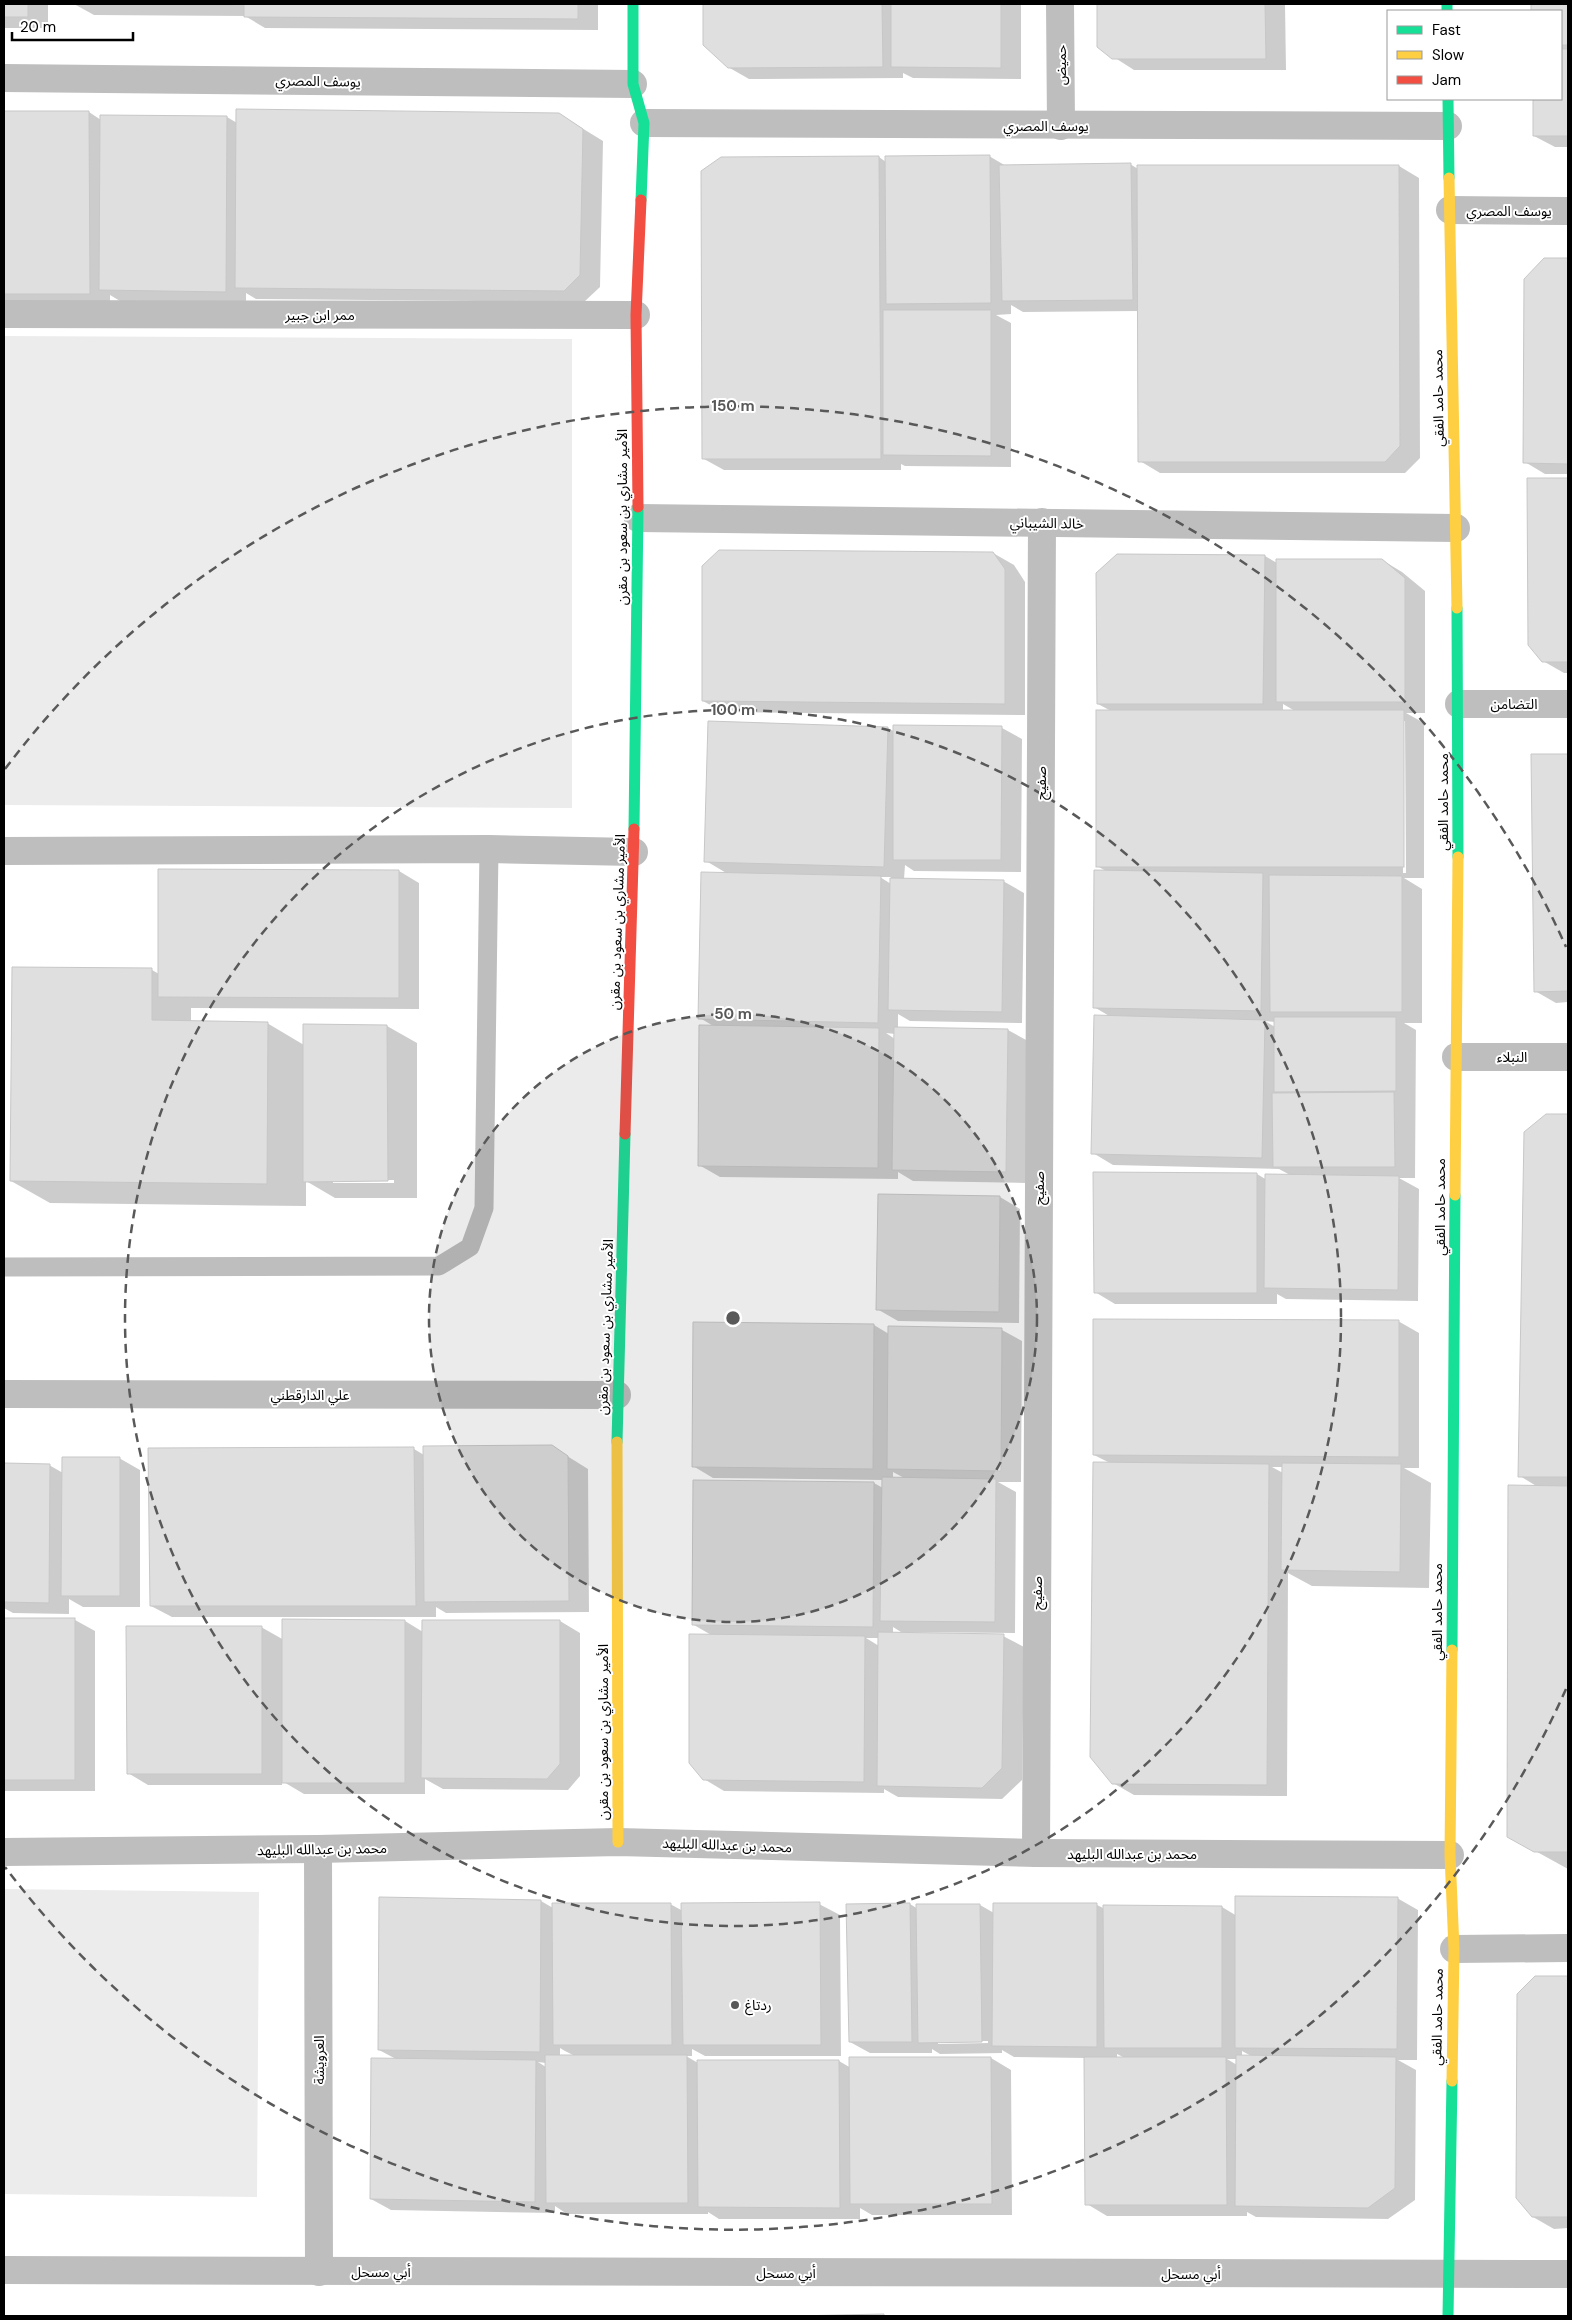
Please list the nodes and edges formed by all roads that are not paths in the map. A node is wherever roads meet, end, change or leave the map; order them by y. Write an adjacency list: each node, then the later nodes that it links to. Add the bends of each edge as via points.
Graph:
1 (633, 4): 4 (street, الأمير مشاري بن سعود بن مقرن)
2 (1060, 4): 7 (street, حميض)
3 (4, 78): 4 (street, يوسف المصري)
4 (633, 84): 6 (street, الأمير مشاري بن سعود بن مقرن)
5 (1448, 100): 8 (street, محمد حامد الفقي)
6 (644, 123): 7 (street, يوسف المصري); 12 (street, الأمير مشاري بن سعود بن مقرن)
7 (1061, 126): 8 (street, يوسف المصري)
8 (1448, 126): 9 (street, محمد حامد الفقي)
9 (1450, 210): 10 (street, يوسف المصري); 15 (street, محمد حامد الفقي)
10 (1568, 211)
11 (4, 314): 12 (street, ممر ابن جبير)
12 (636, 316): 13 (street, الأمير مشاري بن سعود بن مقرن)
13 (638, 518): 14 (street, خالد الشيباني); 20 (street, الأمير مشاري بن سعود بن مقرن)
14 (1042, 522): 15 (street, خالد الشيباني); 29 (street, صفيح)
15 (1456, 528): 16 (street, محمد حامد الفقي)
16 (1459, 704): 17 (street, التضامن); 21 (street, محمد حامد الفقي)
17 (1568, 704)
18 (490, 849): 19 (street); 20 (street); 23 (lane, via 484,1208 470,1246 439,1266)
19 (4, 851)
20 (634, 852): 25 (street, الأمير مشاري بن سعود بن مقرن)
21 (1456, 1057): 22 (street, النبلاء); 30 (street, محمد حامد الفقي)
22 (1568, 1057)
23 (4, 1267)
24 (4, 1394): 25 (street, علي الدارقطني)
25 (617, 1395): 26 (street, الأمير مشاري بن سعود بن مقرن)
26 (618, 1842): 27 (street, محمد بن عبدالله البليهد); 29 (street, محمد بن عبدالله البليهد)
27 (318, 1849): 28 (street, محمد بن عبدالله البليهد); 34 (street, العرويشة)
28 (4, 1852)
29 (1036, 1853): 30 (street, محمد بن عبدالله البليهد)
30 (1450, 1855): 32 (street, محمد حامد الفقي)
31 (1568, 1948): 32 (street)
32 (1454, 1949): 35 (street, محمد حامد الفقي)
33 (4, 2270): 34 (street, أبي مسحل)
34 (319, 2272): 35 (street, أبي مسحل)
35 (1448, 2274): 36 (street, أبي مسحل); 37 (street, محمد حامد الفقي)
36 (1568, 2274)
37 (1448, 2316)

